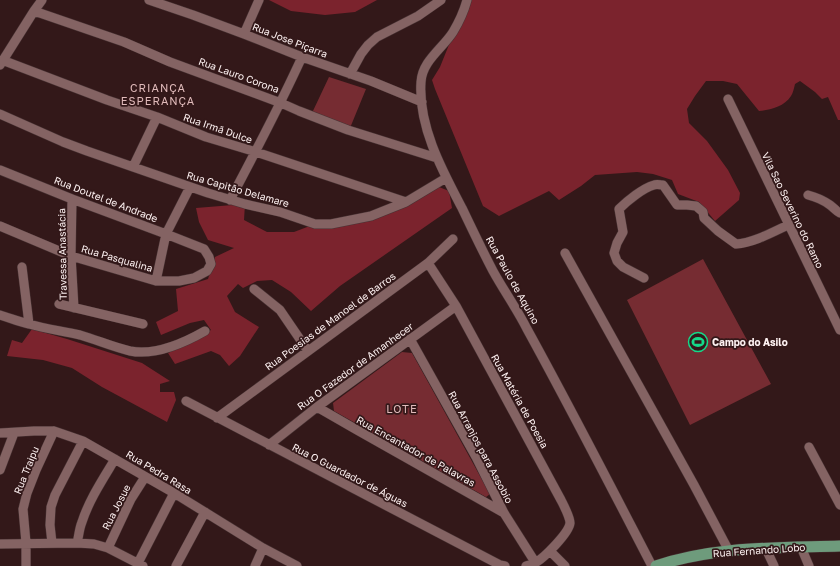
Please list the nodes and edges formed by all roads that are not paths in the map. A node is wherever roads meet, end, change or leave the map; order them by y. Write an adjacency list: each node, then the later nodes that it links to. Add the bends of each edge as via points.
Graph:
1 (42, 0): 6 (street)
2 (149, 0): 7 (street, Rua Jose Piçarra)
3 (259, 0): 7 (street)
4 (441, 0): 10 (street, via 418,16 377,37 361,54)
5 (467, 0): 12 (street, Rua Paulo de Aquino, via 453,32 424,70 421,80)
6 (34, 11): 9 (street); 13 (street, Rua Lauro Corona, via 124,42)
7 (244, 34): 8 (street, Rua Jose Piçarra)
8 (302, 57): 10 (street, Rua Jose Piçarra); 13 (street)
9 (1, 62): 15 (street, Rua Irmã Dulce)
10 (350, 74): 12 (street, Rua Jose Piçarra)
11 (728, 99): 27 (street, Vila Sao Severino do Ramo)
12 (422, 102): 17 (street, Rua Paulo de Aquino)
13 (281, 103): 16 (street); 17 (street, Rua Lauro Corona, via 348,130)
14 (0, 114): 18 (street, Rua Capitão Delamare, via 75,147)
15 (157, 117): 16 (street, Rua Irmã Dulce, via 206,137); 18 (street)
16 (256, 152): 24 (street); 25 (street, Rua Irmã Dulce)
17 (437, 158): 20 (street, Rua Paulo de Aquino)
18 (133, 167): 21 (street, Rua Capitão Delamare)
19 (0, 170): 23 (street, Rua Doutel de Andrade)
20 (446, 178): 25 (street, Rua Capitão Delamare); 88 (street, Rua Paulo de Aquino, via 493,271 529,331)
21 (190, 187): 24 (street, Rua Capitão Delamare); 29 (street)
22 (808, 195): 26 (street, via 817,197)
23 (72, 199): 29 (street, Rua Doutel de Andrade); 33 (street, Travessa Anastácia)
24 (230, 200): 25 (street, Rua Capitão Delamare, via 280,212 315,224 332,224 371,216)
25 (406, 202)
26 (840, 213)
27 (788, 225): 36 (street, via 765,236 736,244 704,218 696,206 677,205 664,185 655,184 625,202 619,209 623,232 614,253 623,267); 45 (street, Vila Sao Severino do Ramo)
28 (0, 226): 33 (street, Rua Pasqualina)
29 (166, 234): 31 (street, Rua Doutel de Andrade); 37 (street)
30 (453, 240): 34 (street, Rua Poesias de Manoel de Barros)
31 (204, 249): 37 (street, Rua Pasqualina, via 211,264 207,271 194,278 179,281)
32 (565, 253): 77 (street)
33 (71, 256): 37 (street, Rua Pasqualina); 41 (street, Travessa Anastácia)
34 (428, 263): 40 (street, Rua Matéria de Poesia); 48 (street, Rua Poesias de Manoel de Barros)
35 (22, 267): 43 (street)
36 (644, 278)
37 (156, 280)
38 (254, 289): 48 (street, via 280,310)
39 (59, 304): 41 (street)
40 (456, 306): 47 (street, Rua O Fazedor de Amanhecer); 50 (street, Rua Matéria de Poesia)
41 (74, 308): 44 (street)
42 (0, 315): 43 (street)
43 (29, 324): 46 (street, via 81,335 131,351 150,352)
44 (143, 324)
45 (840, 330)
46 (206, 331)
47 (410, 339): 52 (street, Rua O Fazedor de Amanhecer); 66 (street, Rua Arranjos para Assobio, via 476,456)
48 (308, 351): 53 (street, Rua Poesias de Manoel de Barros)
49 (512, 388): 50 (street)
50 (503, 393): 76 (street, Rua Matéria de Poesia, via 567,512 570,523 567,532)
51 (186, 401): 53 (street, Rua O Guardador de Águas)
52 (317, 407): 58 (street, Rua O Fazedor de Amanhecer); 66 (street, Rua Encantador de Palavras)
53 (217, 418): 58 (street, Rua O Guardador de Águas)
54 (54, 431): 56 (street, Rua Pedra Rasa); 57 (street, Rua Pedra Rasa); 67 (street, Rua Traipu, via 36,470 23,509)
55 (0, 433): 56 (street, Rua Pedra Rasa)
56 (14, 433): 61 (street)
57 (83, 441): 60 (street, Rua Pedra Rasa); 68 (street, via 54,495 50,525)
58 (269, 445): 85 (street, Rua O Guardador de Águas)
59 (809, 447): 64 (street)
60 (115, 459): 62 (street, Rua Pedra Rasa); 69 (street, via 86,512)
61 (0, 470)
62 (145, 477): 63 (street, Rua Pedra Rasa); 73 (street, Rua Josue, via 131,499)
63 (174, 494): 65 (street, Rua Pedra Rasa); 80 (street)
64 (840, 505)
65 (205, 512): 74 (street, Rua Pedra Rasa); 82 (street)
66 (504, 514): 78 (street, Rua Arranjos para Assobio)
67 (26, 543): 68 (street); 70 (street); 81 (street, Rua Traipu)
68 (52, 543): 69 (street)
69 (77, 543): 73 (street)
70 (0, 544)
71 (840, 546): 72 (main road, Rua Fernando Lobo)
72 (801, 547): 75 (main road, Rua Fernando Lobo); 91 (street)
73 (108, 548): 80 (street)
74 (263, 548): 83 (street); 84 (street, Rua Pedra Rasa)
75 (766, 549): 77 (main road, Rua Fernando Lobo); 90 (street)
76 (550, 551): 78 (street); 87 (street)
77 (729, 551): 79 (main road, Rua Fernando Lobo)
78 (536, 562): 86 (street)
79 (689, 562): 89 (main road, Rua Fernando Lobo, via 670,561)
80 (140, 564)
81 (26, 566)
82 (176, 566)
83 (255, 566)
84 (297, 566)
85 (505, 566)
86 (526, 566)
87 (565, 566)
88 (652, 566)
89 (656, 566)
90 (774, 566)
91 (809, 566)

